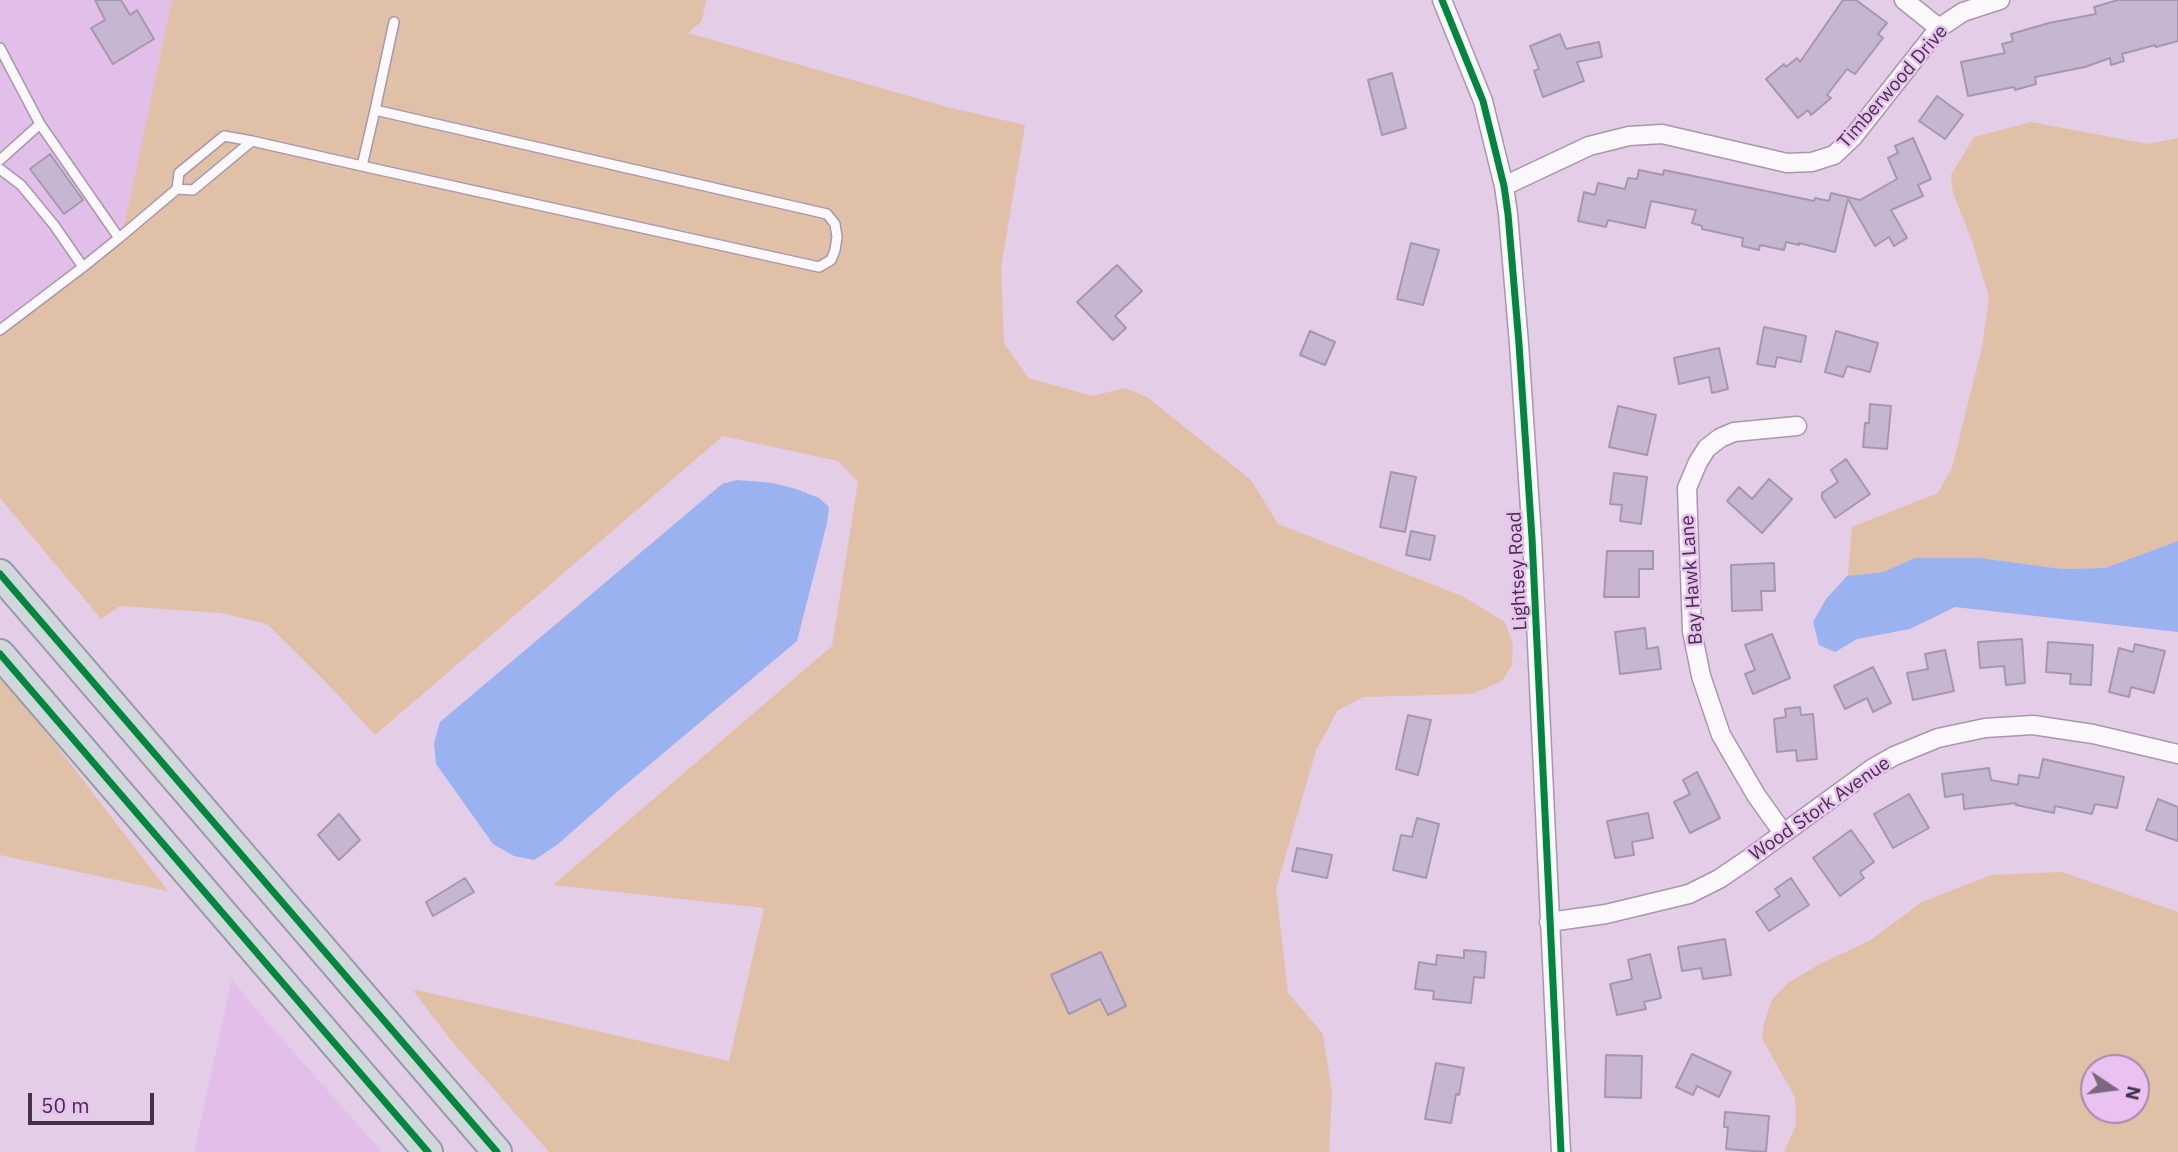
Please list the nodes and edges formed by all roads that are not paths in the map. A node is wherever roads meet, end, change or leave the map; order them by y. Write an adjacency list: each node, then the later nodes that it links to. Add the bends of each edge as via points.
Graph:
1 (1442, 0): 13 (street, Lightsey Road, via 1483,102)
2 (1904, 0): 5 (street)
3 (2000, 0): 5 (street, Timberwood Drive, via 1963,12)
4 (394, 22): 7 (lane)
5 (1939, 28): 13 (street, Timberwood Drive, via 1834,155 1787,163 1662,134 1629,136 1589,146)
6 (0, 48): 8 (lane)
7 (374, 110): 11 (lane); 11 (lane, via 827,214 835,224 835,250 831,260 818,267)
8 (40, 124): 10 (lane); 15 (lane)
9 (252, 141): 11 (lane); 14 (lane, via 193,190); 14 (lane, via 225,136 179,173)
10 (0, 160)
11 (362, 166)
12 (0, 169): 16 (lane, via 21,185)
13 (1504, 186): 23 (street, Lightsey Road, via 1532,538)
14 (177, 188): 15 (lane)
15 (119, 238): 16 (lane)
16 (83, 267): 17 (lane)
17 (0, 330)
18 (1797, 426): 22 (street, Bay Hawk Lane, via 1734,432 1720,438 1707,447 1687,488 1692,631 1701,676 1721,735)
19 (0, 574): 25 (highway)
20 (0, 654): 24 (highway)
21 (2178, 754): 22 (street, Wood Stork Avenue, via 2057,727 2009,725 1962,732 1916,746 1873,768)
22 (1783, 833): 23 (street, Wood Stork Avenue, via 1719,879 1689,894)
23 (1549, 922): 26 (street, Lightsey Road)
24 (428, 1152)
25 (497, 1152)
26 (1560, 1152)

